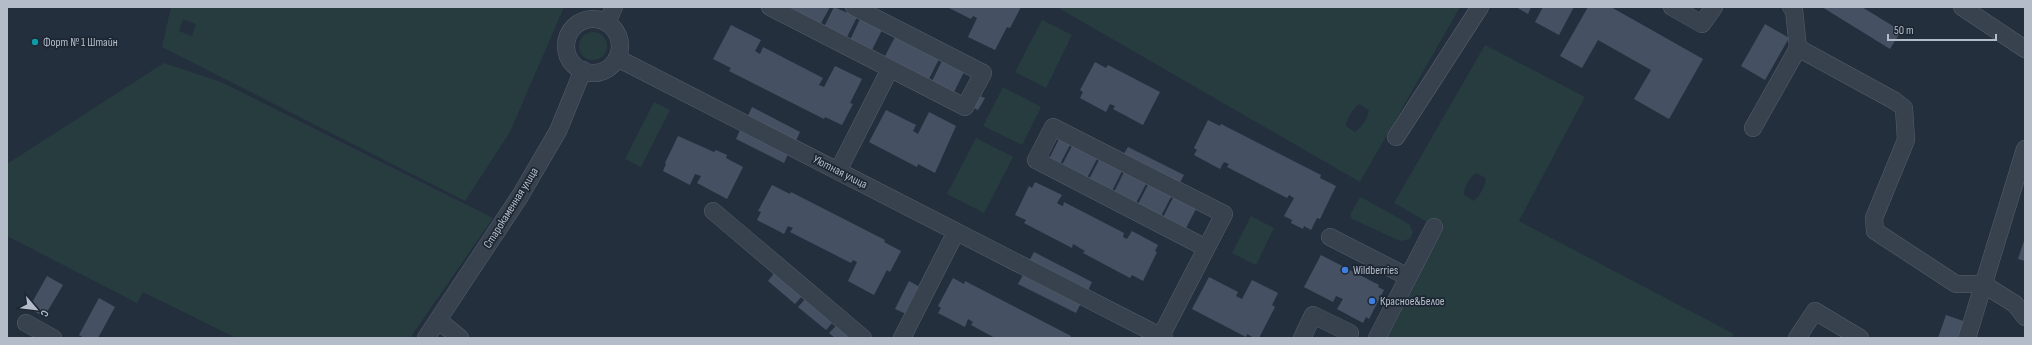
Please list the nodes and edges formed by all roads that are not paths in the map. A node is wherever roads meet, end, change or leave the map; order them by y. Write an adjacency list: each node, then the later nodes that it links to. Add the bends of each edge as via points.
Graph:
1 (614, 7): 9 (street)
2 (770, 7): 13 (street)
3 (854, 7): 13 (street, via 983,73 965,107)
4 (1480, 7): 16 (street)
5 (1672, 7): 6 (street, via 1702,24)
6 (1714, 7)
7 (1791, 7): 10 (street, via 1794,10)
8 (1962, 7): 11 (street)
9 (607, 23): 12 (street, via 619,40); 14 (street, via 593,19 583,21 574,27 569,35 566,46 568,56)
10 (1798, 48): 15 (street); 25 (street, via 1904,108 1906,140 1874,218 1875,230 1956,284)
11 (2025, 49)
12 (617, 58): 14 (street, via 603,70); 18 (street, Уютная улица)
13 (890, 69): 18 (street)
14 (583, 70): 27 (street, Старокаменная улица, via 554,138 520,196)
15 (1753, 128)
16 (1396, 137)
17 (2025, 150): 25 (street)
18 (838, 171): 21 (street, Уютная улица)
19 (713, 211): 34 (street)
20 (1434, 227): 24 (street)
21 (956, 232): 30 (street, Уютная улица); 35 (street)
22 (1330, 237): 24 (street)
23 (1206, 248): 23 (street, via 1224,214 1053,126 1036,160); 30 (street)
24 (1408, 277): 37 (street)
25 (1983, 284): 26 (street, via 2015,304); 40 (street)
26 (2025, 317)
27 (438, 320): 32 (street, Старокаменная улица); 33 (street)
28 (26, 323): 31 (street)
29 (1350, 334): 36 (street, via 1314,315)
30 (1162, 337)
31 (53, 338)
32 (426, 338)
33 (460, 338)
34 (863, 338)
35 (902, 338)
36 (1302, 338)
37 (1377, 338)
38 (1797, 338): 39 (street, via 1815,310)
39 (1860, 338)
40 (1967, 338)

